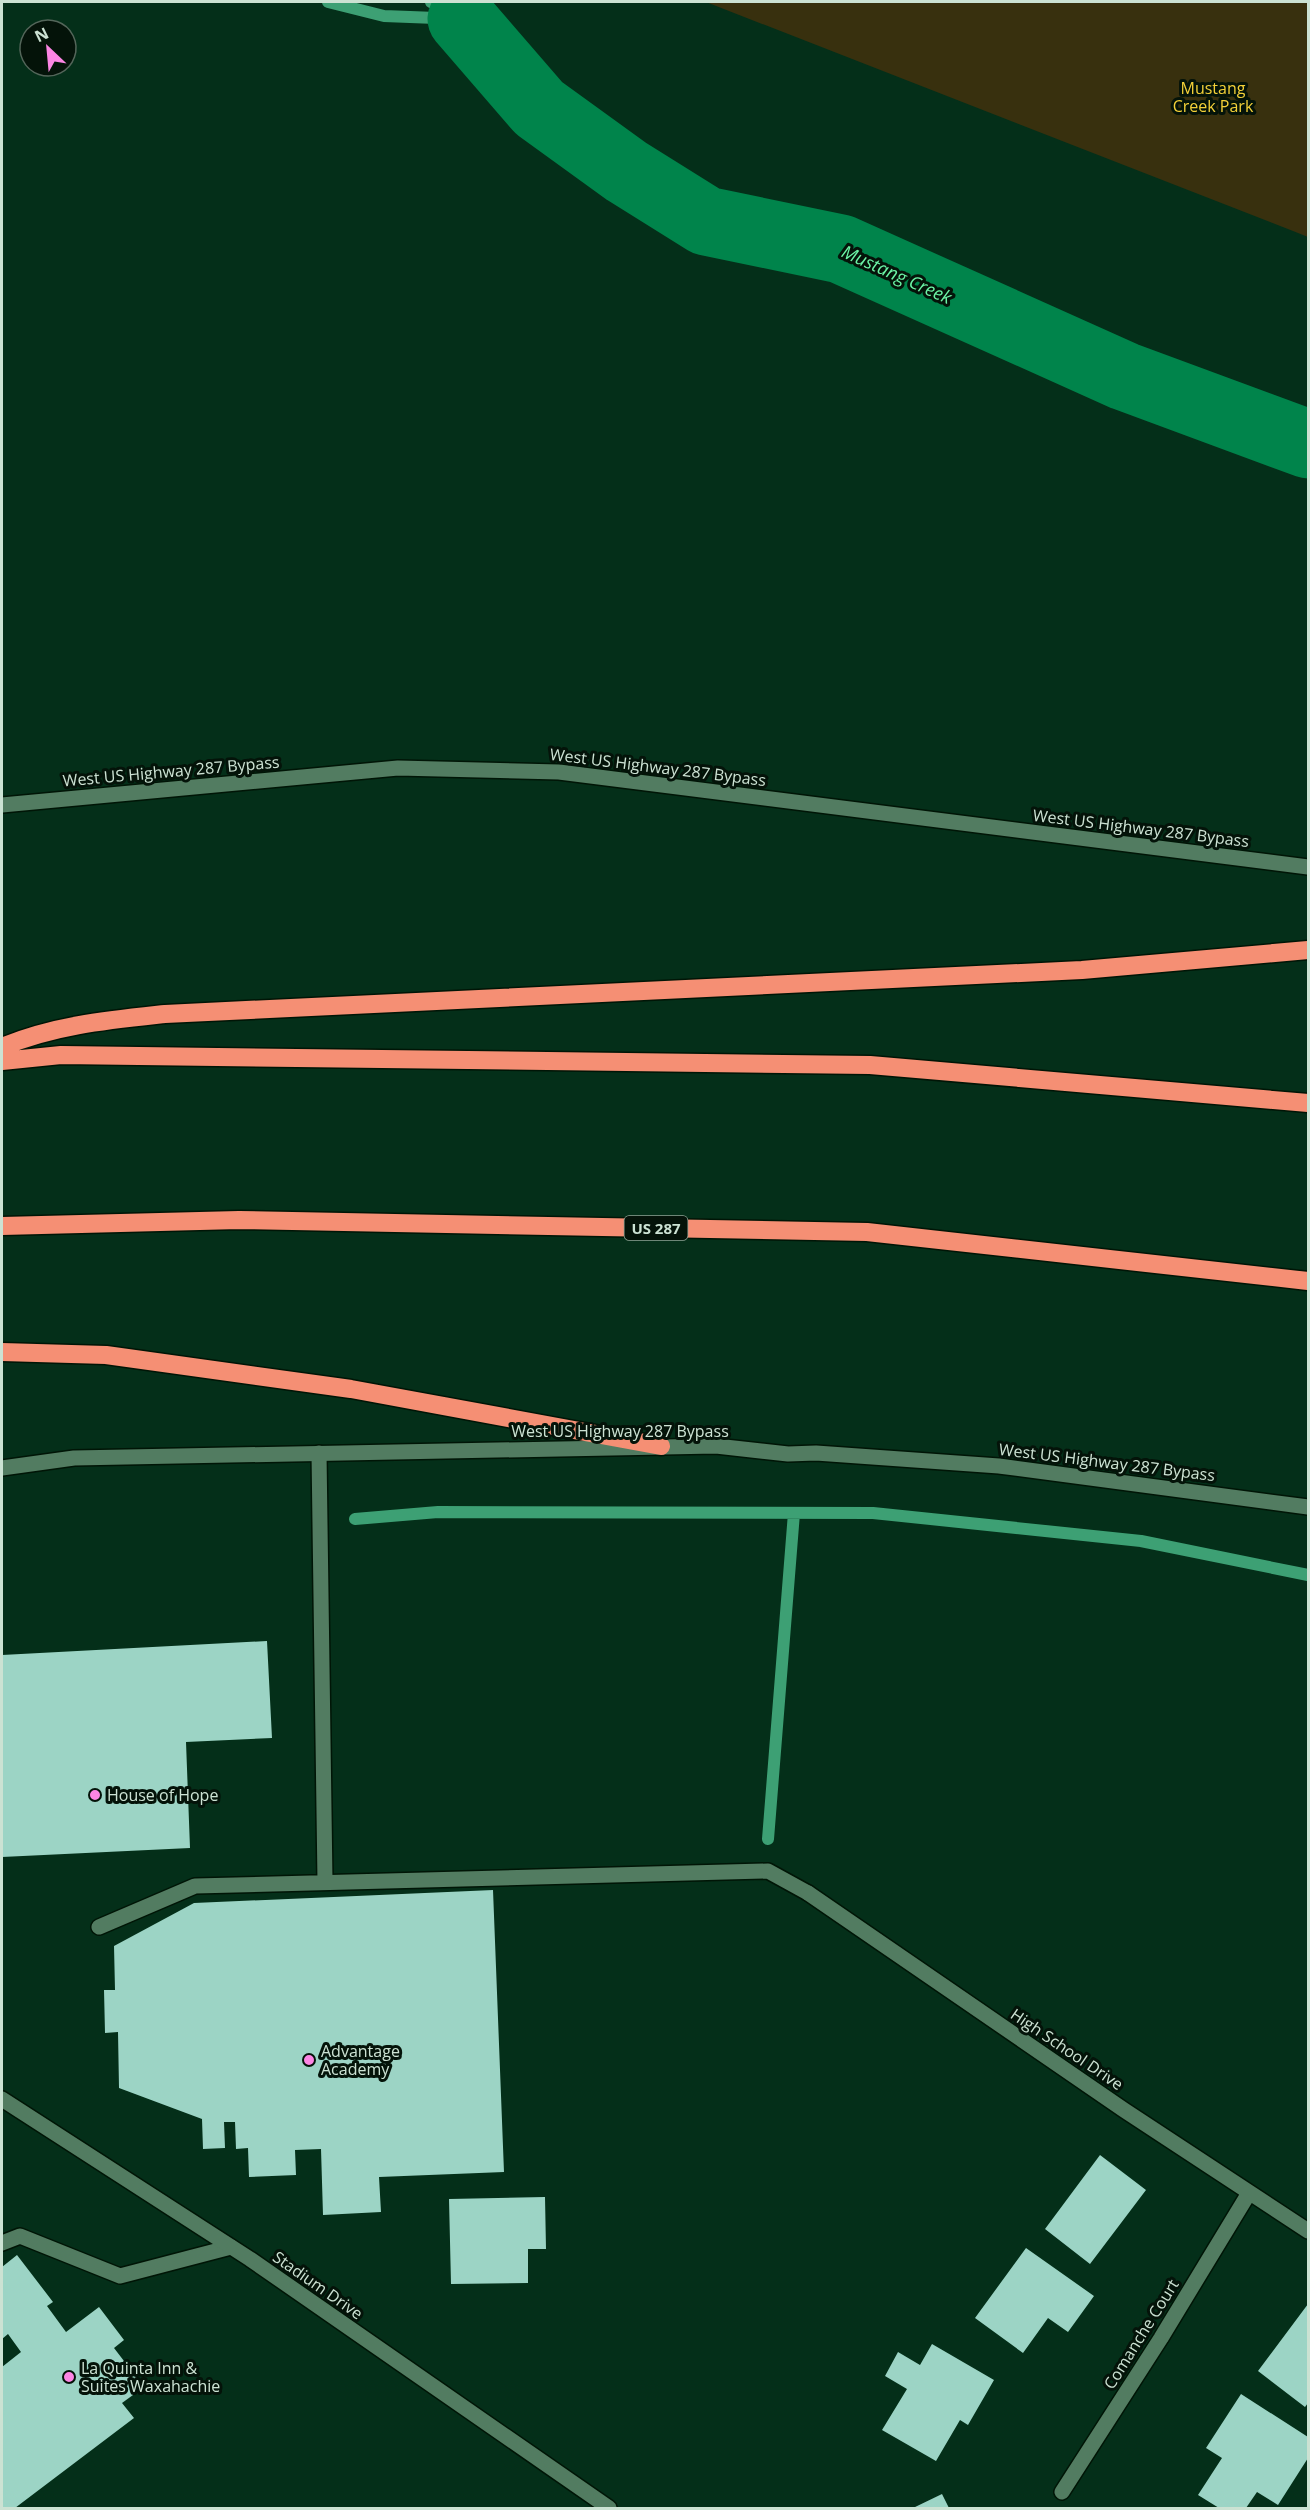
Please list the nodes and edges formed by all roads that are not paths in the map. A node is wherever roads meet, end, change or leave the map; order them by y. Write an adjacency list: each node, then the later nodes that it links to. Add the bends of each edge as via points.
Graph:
1 (2, 805): 2 (main road, West US Highway 287 Bypass, via 398,768 559,772)
2 (1308, 867)
3 (1308, 950): 4 (highway, via 1082,970 165,1014 86,1022 34,1034)
4 (2, 1047)
5 (2, 1061): 6 (highway, via 61,1055 870,1065)
6 (1308, 1103)
7 (2, 1226): 8 (highway, US 287, via 239,1220 867,1232)
8 (1308, 1281)
9 (2, 1352): 10 (highway, via 106,1356 351,1389)
10 (662, 1446): 11 (main road, West US Highway 287 Bypass); 13 (main road, West US Highway 287 Bypass, via 716,1446 999,1466)
11 (319, 1453): 12 (main road, West US Highway 287 Bypass, via 74,1458); 14 (main road)
12 (2, 1468)
13 (1308, 1507)
14 (325, 1882): 15 (main road, High School Drive, via 195,1886); 17 (main road, High School Drive, via 768,1871 808,1893)
15 (99, 1927)
16 (2, 2099): 20 (main road, Stadium Drive)
17 (1249, 2193): 18 (main road, High School Drive); 21 (main road, Comanche Court)
18 (1308, 2231)
19 (2, 2243): 20 (main road, via 20,2236 120,2276)
20 (231, 2247): 22 (main road, Stadium Drive)
21 (1062, 2492)
22 (609, 2508)

